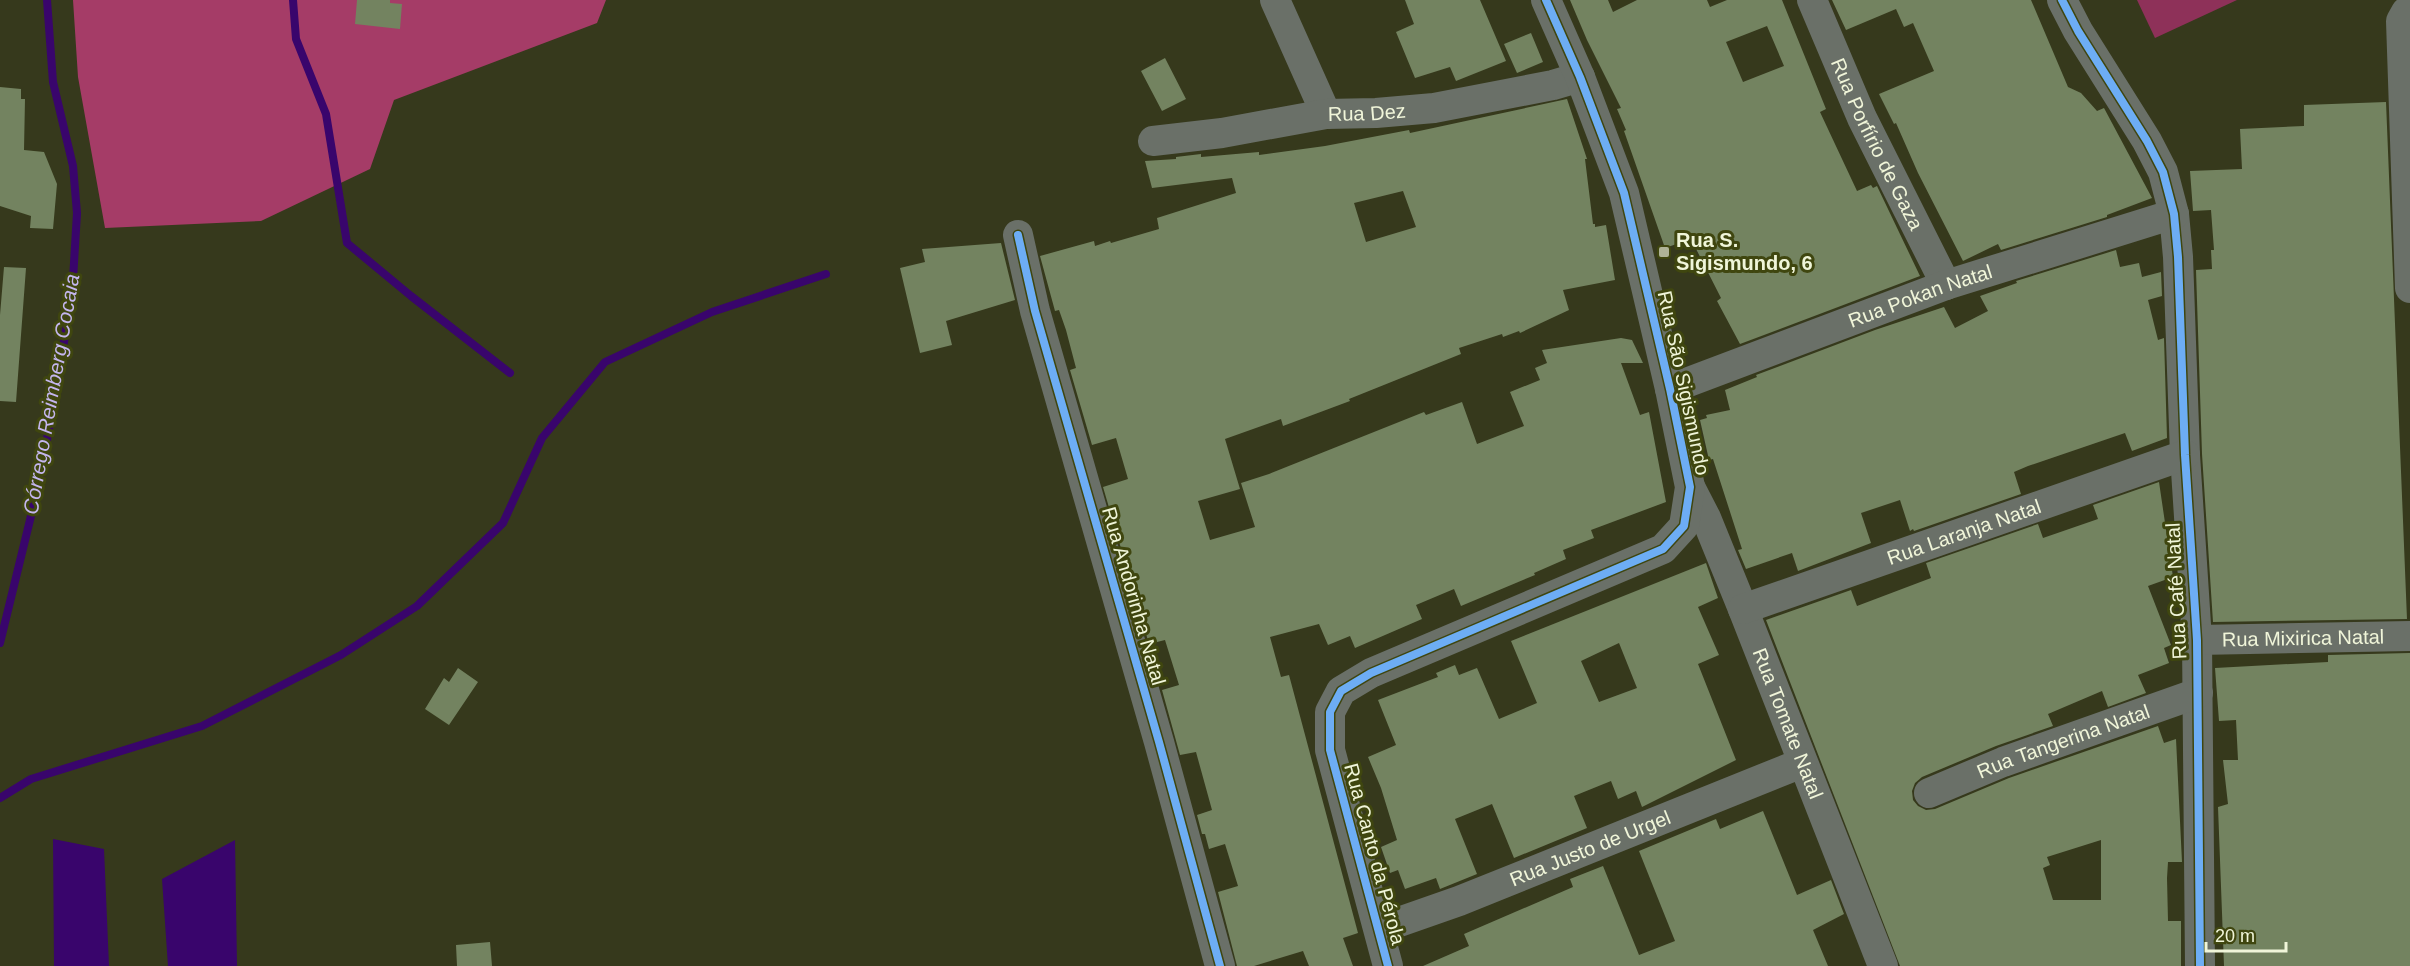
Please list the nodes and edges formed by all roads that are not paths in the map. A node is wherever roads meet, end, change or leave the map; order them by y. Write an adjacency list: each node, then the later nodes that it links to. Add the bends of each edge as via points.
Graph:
1 (1275, 0): 7 (street)
2 (1546, 0): 6 (street, Rua São Sigismundo)
3 (1812, 0): 11 (street, Rua Porfírio de Gaza, via 1862,118)
4 (2062, 0): 9 (street, Rua Café Natal, via 2163,172)
5 (2406, 12): 12 (street, via 2401,21)
6 (1580, 77): 7 (street, Rua Dez, via 1434,108); 13 (street, Rua São Sigismundo, via 1624,193)
7 (1326, 114): 8 (street, Rua Dez, via 1222,134)
8 (1153, 141)
9 (2174, 214): 11 (street, Rua Pokan Natal); 14 (street, Rua Café Natal)
10 (1018, 235): 25 (street, Rua Andorinha Natal, via 1035,311)
11 (1946, 285): 13 (street, Rua Pokan Natal)
12 (2410, 288)
13 (1670, 389): 15 (street, Rua São Sigismundo)
14 (2185, 456): 16 (street, Rua Laranja Natal); 18 (street, Rua Café Natal)
15 (1690, 487): 16 (street, Rua Tomate Natal); 20 (street, Rua São Sigismundo, via 1684,526 1663,549 1371,673 1341,691 1330,712)
16 (1743, 609): 21 (street, Rua Tomate Natal)
17 (2410, 636): 18 (street, Rua Mixirica Natal)
18 (2197, 640): 19 (street, Rua Café Natal)
19 (2198, 693): 22 (street, Rua Tangerina Natal, via 2003,762); 27 (street, Rua Café Natal)
20 (1330, 750): 23 (street, Rua Canto da Pérola)
21 (1802, 764): 23 (street, Rua Justo de Urgel); 24 (street, Rua Tomate Natal)
22 (1929, 793)
23 (1379, 929): 26 (street, Rua Canto da Pérola)
24 (1883, 964)
25 (1220, 966)
26 (1388, 966)
27 (2200, 966)

